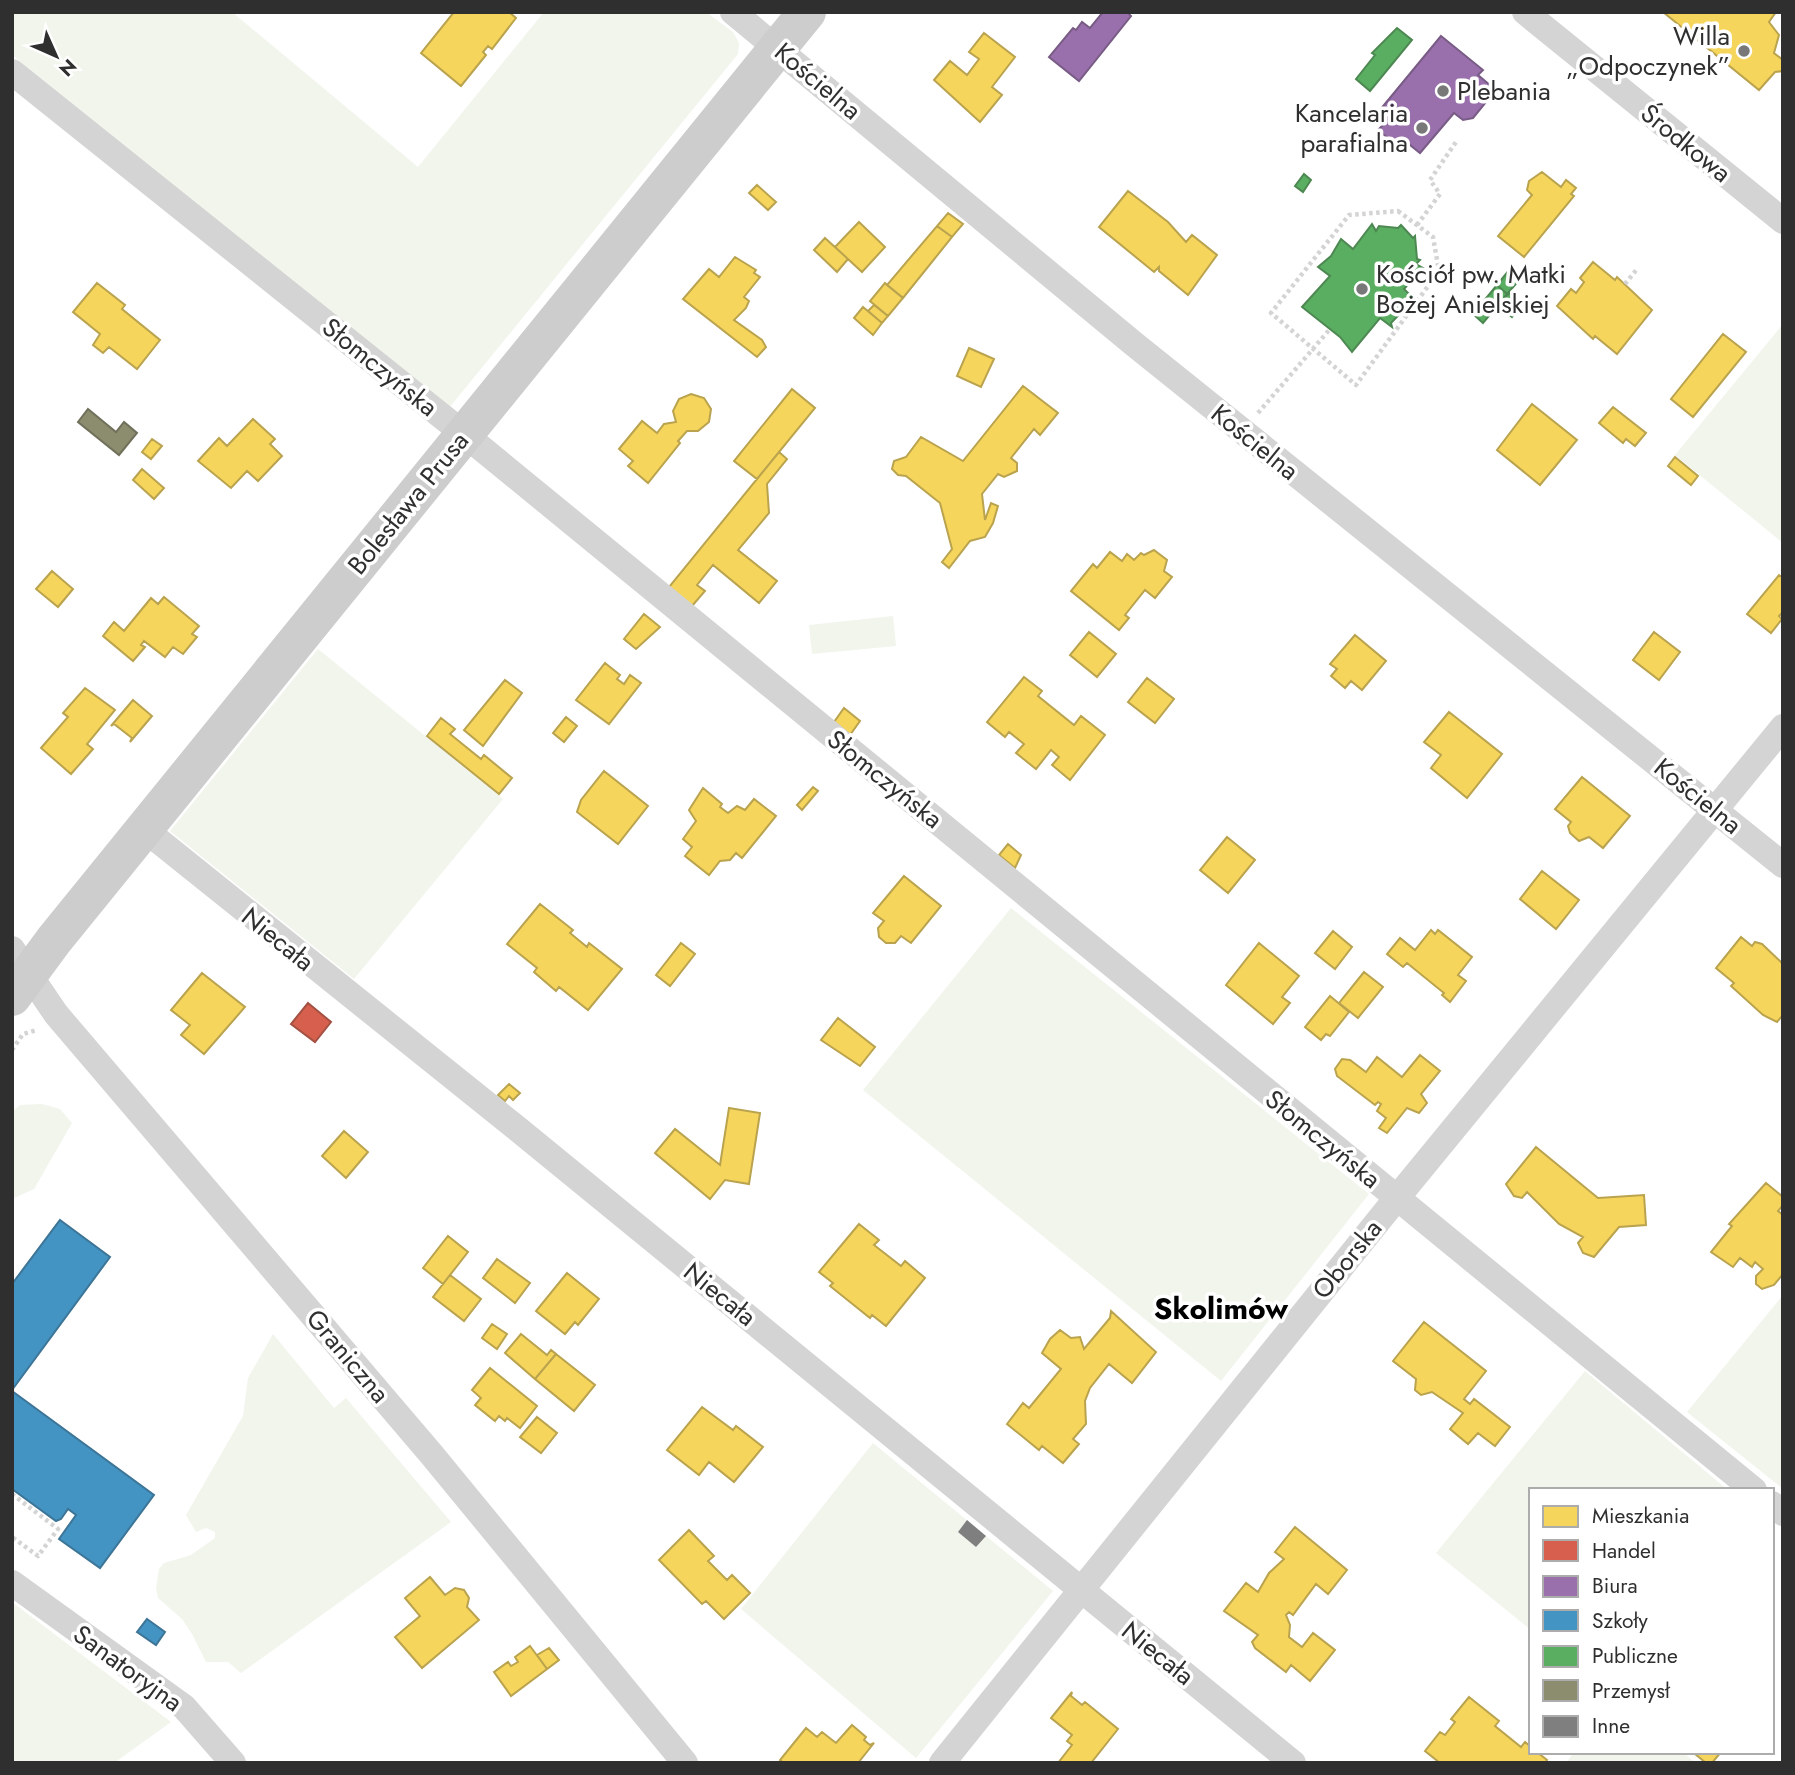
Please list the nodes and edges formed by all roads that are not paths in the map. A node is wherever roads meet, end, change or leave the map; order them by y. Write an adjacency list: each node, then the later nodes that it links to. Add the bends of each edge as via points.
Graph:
1 (733, 12): 4 (street, Kościelna)
2 (807, 12): 4 (street, Bolesława Prusa)
3 (1525, 12): 6 (street, Środkowa)
4 (778, 48): 7 (street, Bolesława Prusa); 9 (street, Kościelna, via 1134,344)
5 (12, 72): 7 (street, Słomczyńska)
6 (1783, 221)
7 (464, 435): 10 (street, Bolesława Prusa); 13 (street, Słomczyńska)
8 (1783, 727): 9 (street, Oborska)
9 (1716, 809): 11 (street, Kościelna); 13 (street, Oborska)
10 (144, 829): 12 (street, Bolesława Prusa); 16 (street, Niecała)
11 (1783, 864)
12 (17, 973): 18 (street, Graniczna, via 432,1455)
13 (1396, 1199): 14 (street, Słomczyńska); 16 (street, Oborska)
14 (1752, 1488)
15 (12, 1583): 17 (street, Sanatoryjna, via 184,1707)
16 (1081, 1590): 19 (street, Oborska); 20 (street, Niecała)
17 (233, 1763)
18 (685, 1763)
19 (942, 1763)
20 (1293, 1763)

